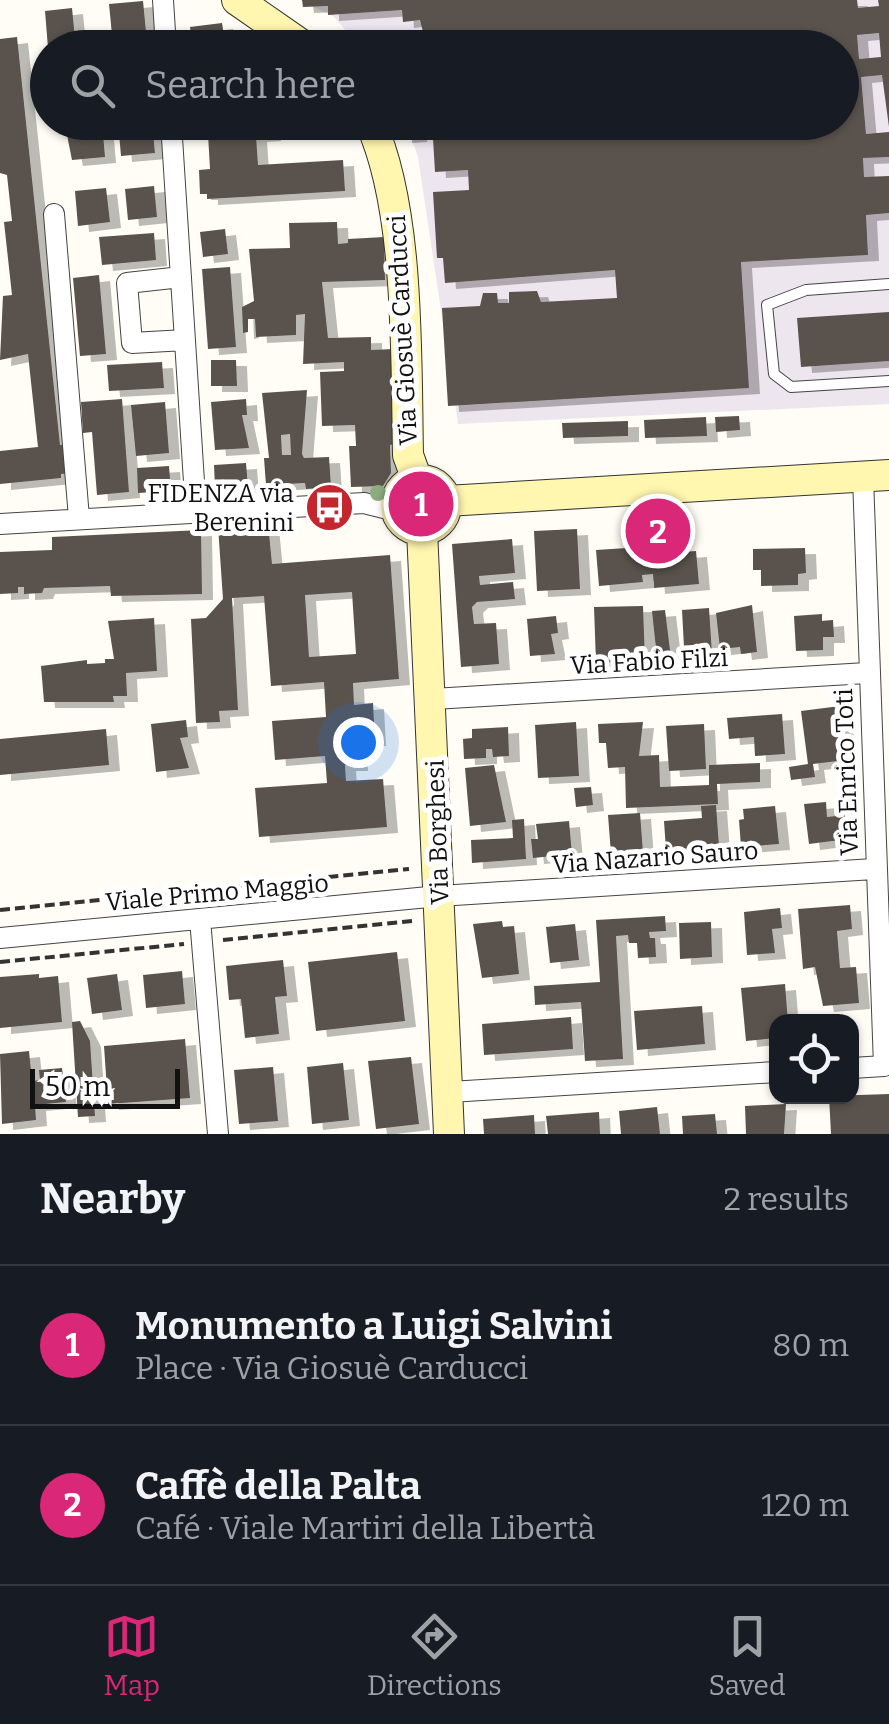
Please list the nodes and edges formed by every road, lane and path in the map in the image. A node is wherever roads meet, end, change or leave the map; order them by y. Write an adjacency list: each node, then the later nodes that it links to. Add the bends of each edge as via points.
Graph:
1 (163, 0): 3 (street)
2 (237, 0): 4 (street)
3 (165, 30)
4 (280, 30)
5 (172, 140): 8 (street)
6 (378, 140): 12 (street, Via Giosuè Carducci, via 397,214 408,455)
7 (54, 214): 17 (street)
8 (181, 277): 10 (street); 10 (street, via 126,283 132,343)
9 (889, 284): 11 (lane, via 806,290 767,305 774,374 791,387)
10 (185, 340): 16 (street)
11 (889, 381)
12 (417, 480): 14 (street, via 439,487); 15 (street, via 402,488)
13 (881, 480): 14 (street); 20 (street, Via Enrico Toti)
14 (446, 501): 19 (street, via 440,521)
15 (396, 511): 16 (street, via 364,503); 19 (street, via 409,527)
16 (196, 513): 17 (street)
17 (80, 518): 18 (street)
18 (0, 524)
19 (422, 530): 21 (street, Via Borghesi)
20 (867, 674): 21 (street, Via Fabio Filzi); 22 (street, Via Enrico Toti)
21 (433, 698): 25 (street, Via Borghesi)
22 (880, 761): 24 (street, Via Enrico Toti)
23 (408, 869): 26 (path)
24 (874, 869): 25 (street, Via Nazario Sauro); 29 (street, Via Enrico Toti)
25 (439, 896): 27 (street, Viale Primo Maggio); 32 (street, Via Borghesi)
26 (0, 910)
27 (200, 918): 28 (street, Viale Primo Maggio); 33 (street)
28 (0, 938)
29 (887, 1066): 30 (street)
30 (859, 1068)
31 (769, 1072): 32 (street)
32 (450, 1092): 34 (street, Via Borghesi)
33 (218, 1134)
34 (449, 1134)

